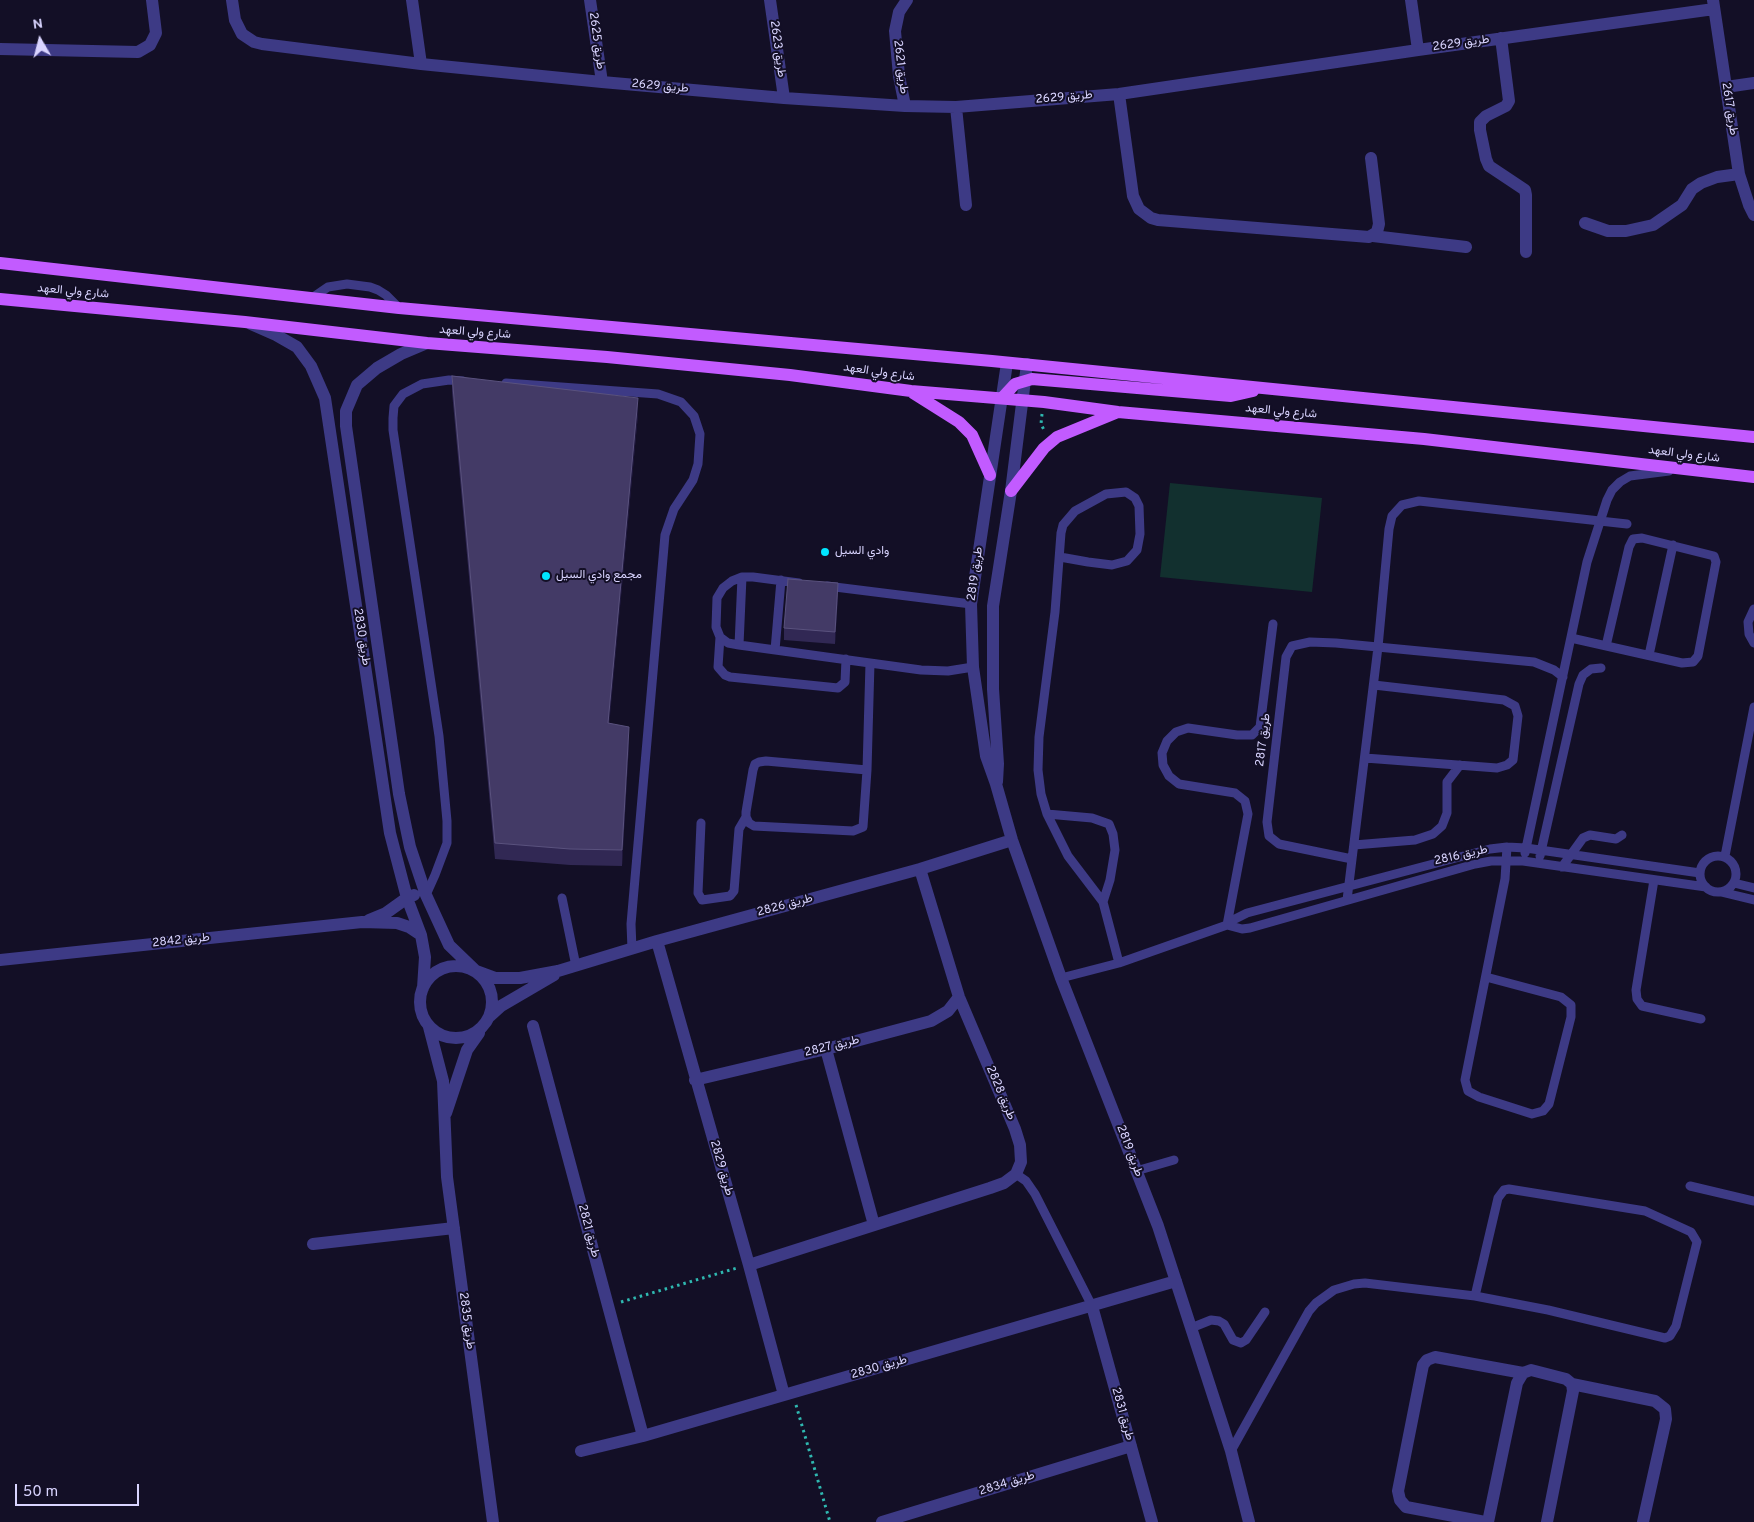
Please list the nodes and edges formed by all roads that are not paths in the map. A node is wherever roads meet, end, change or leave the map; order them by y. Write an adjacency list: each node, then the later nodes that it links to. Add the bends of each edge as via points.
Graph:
1 (152, 0): 10 (street, via 156,33 150,45 138,52)
2 (232, 0): 12 (street, طريق 2629, via 238,28 254,42)
3 (412, 0): 12 (street)
4 (590, 0): 13 (street, طريق 2625)
5 (770, 0): 17 (street, طريق 2623)
6 (907, 0): 18 (street, طريق 2621, via 899,12 895,32)
7 (1411, 0): 11 (street)
8 (1714, 5): 9 (street, طريق 2629); 15 (street, طريق 2617)
9 (1501, 38): 11 (street, طريق 2629); 27 (street, via 1508,101 1506,106 1480,122 1480,130 1489,166 1524,190 1526,195)
10 (0, 50)
11 (1418, 50): 16 (street, طريق 2629)
12 (421, 64): 13 (street, طريق 2629)
13 (602, 82): 17 (street, طريق 2629)
14 (1754, 83): 15 (street)
15 (1726, 87): 21 (street, طريق 2617)
16 (1119, 94): 19 (street, طريق 2629); 25 (street, via 1133,196 1139,209 1151,218 1365,238)
17 (784, 98): 18 (street, طريق 2629)
18 (905, 106): 19 (street, طريق 2629)
19 (956, 107): 22 (street)
20 (1371, 158): 25 (street, via 1379,224)
21 (1739, 174): 23 (street, طريق 2617); 24 (street, via 1701,183 1692,189 1682,205 1653,224 1626,231 1608,231)
22 (966, 205)
23 (1754, 215)
24 (1585, 223)
25 (1374, 236): 26 (street)
26 (1466, 247)
27 (1526, 252)
28 (0, 263): 29 (main road, شارع ولي العهد)
29 (312, 298): 31 (main road, شارع ولي العهد); 31 (lane, via 328,287 347,284 378,290)
30 (0, 299): 32 (main road, شارع ولي العهد)
31 (398, 308): 34 (main road, شارع ولي العهد)
32 (245, 322): 33 (main road, شارع ولي العهد); 104 (street, طريق 2830, via 297,348 312,366 325,398 390,833)
33 (427, 343): 40 (main road, شارع ولي العهد, via 780,374); 103 (street, طريق 2830, via 401,354 370,374 357,385 346,411 399,794 410,846)
34 (1007, 362): 35 (main road, شارع ولي العهد); 41 (street, طريق 2819)
35 (1027, 364): 36 (street, طريق 2819); 39 (main road, شارع ولي العهد)
36 (1024, 380): 39 (main road, via 1231,396); 41 (main road); 42 (street, طريق 2819)
37 (477, 382): 103 (lane, via 449,380 422,384 403,394 394,406 392,430 439,736 447,821 447,843)
38 (495, 383): 113 (lane, via 658,394 681,402 694,416 700,434 698,464 693,480 674,509 666,534 631,924)
39 (1257, 389): 44 (main road, شارع ولي العهد)
40 (911, 392): 41 (main road, شارع ولي العهد); 46 (main road, via 959,422 972,436)
41 (1002, 398): 42 (main road, شارع ولي العهد); 46 (street, طريق 2819)
42 (1021, 400): 43 (main road, شارع ولي العهد); 48 (street, طريق 2819)
43 (1118, 412): 45 (main road, شارع ولي العهد, via 1424,439); 48 (main road, via 1057,437 1044,448)
44 (1754, 437)
45 (1685, 469): 47 (main road, شارع ولي العهد); 49 (lane, via 1630,476 1620,482 1609,495)
46 (990, 475): 55 (street, طريق 2819)
47 (1754, 477)
48 (1011, 491): 56 (street, طريق 2819)
49 (1599, 521): 50 (lane); 60 (lane); 64 (lane, via 1419,501 1402,504 1392,516 1388,529)
50 (1627, 524)
51 (1673, 545): 63 (lane, via 1633,539); 66 (lane); 66 (lane, via 1714,556 1716,562 1698,656 1693,662 1682,663)
52 (1060, 557): 52 (lane, via 1063,525 1075,511 1106,494 1126,492 1135,498 1140,534 1137,550 1127,561 1112,564); 79 (lane, via 1039,737 1038,770)
53 (742, 577): 54 (lane); 59 (lane, via 723,588 718,598 716,627); 62 (lane)
54 (781, 580): 55 (lane); 65 (lane)
55 (971, 604): 56 (street); 70 (street, طريق 2819)
56 (993, 606): 68 (street, طريق 2819)
57 (1754, 609): 61 (lane, via 1748,622)
58 (1273, 624): 110 (lane, via 1260,727 1252,735 1188,728 1176,732 1162,752 1168,776 1179,784 1235,793 1245,801 1248,814)
59 (720, 636): 62 (lane, via 728,643); 67 (lane, via 718,667 730,677 838,688 845,682)
60 (1571, 638): 63 (lane); 72 (lane)
61 (1754, 643)
62 (739, 645): 65 (lane)
63 (1606, 646): 66 (lane)
64 (1378, 647): 72 (lane, via 1534,662); 73 (lane); 90 (lane, طريق 2817, via 1310,642 1292,646 1286,658 1267,822 1269,836 1279,844)
65 (775, 650): 67 (lane)
66 (1649, 655)
67 (846, 659): 69 (lane)
68 (993, 661): 70 (street); 78 (street, طريق 2819)
69 (870, 663): 70 (lane, via 935,671); 77 (lane)
70 (973, 667): 78 (street, طريق 2819, via 986,756)
71 (1601, 668): 87 (lane, via 1591,669 1582,675 1579,684)
72 (1562, 677): 86 (lane)
73 (1374, 685): 75 (lane); 76 (lane, via 1504,700 1515,706 1518,716 1513,760 1497,768)
74 (1754, 707): 89 (lane)
75 (1365, 758): 76 (lane); 84 (lane)
76 (1460, 765): 84 (lane, via 1447,782 1447,813 1442,826 1433,834 1415,840)
77 (867, 770): 80 (lane, via 759,762 753,770); 80 (lane, via 864,822 858,830 754,826)
78 (996, 784): 83 (street, طريق 2819)
79 (1046, 814): 108 (lane, via 1068,856); 108 (lane, via 1092,818 1109,824 1115,850)
80 (746, 817): 81 (lane, via 739,828 734,891 730,896 702,900 698,893)
81 (701, 822)
82 (1622, 834): 88 (lane, via 1616,839 1586,836)
83 (1012, 840): 95 (street, طريق 2826); 120 (street, طريق 2819)
84 (1354, 845): 90 (lane)
85 (1507, 846): 86 (lane, طريق 2816); 91 (lane); 99 (lane, طريق 2816)
86 (1526, 848): 87 (lane, طريق 2816); 92 (lane)
87 (1542, 850): 88 (lane, طريق 2816); 93 (lane)
88 (1571, 855): 94 (lane); 96 (lane, طريق 2816)
89 (1725, 856): 96 (lane, via 1708,858); 98 (lane, via 1736,868)
90 (1352, 859): 99 (lane)
91 (1506, 860): 92 (lane, طريق 2816); 106 (lane, طريق 2816, via 1475,864); 119 (lane)
92 (1523, 861): 93 (lane, طريق 2816)
93 (1539, 863): 94 (lane, طريق 2816)
94 (1562, 867): 97 (lane, طريق 2816)
95 (920, 869): 112 (street, طريق 2826); 122 (street, طريق 2828)
96 (1700, 873): 100 (lane)
97 (1654, 880): 100 (lane, طريق 2816); 123 (lane, via 1637,999 1642,1006)
98 (1734, 883): 101 (lane); 102 (lane)
99 (1349, 885): 106 (lane); 110 (lane, طريق 2816, via 1247,913)
100 (1706, 887): 102 (lane)
101 (1754, 888)
102 (1721, 892): 107 (lane)
103 (426, 895): 104 (street); 117 (street, طريق 2830, via 449,946)
104 (407, 898): 109 (street, طريق 2842, via 386,914); 111 (street, طريق 2830)
105 (562, 898): 116 (lane)
106 (1347, 900): 110 (lane, طريق 2816, via 1250,928)
107 (1754, 900)
108 (1103, 902): 115 (lane)
109 (362, 922): 111 (street, طريق 2842, via 397,923); 114 (street, طريق 2842)
110 (1227, 925): 115 (lane, طريق 2816)
111 (421, 935): 121 (street, طريق 2830, via 425,957)
112 (657, 942): 113 (street, طريق 2826); 128 (street, طريق 2829)
113 (632, 949): 116 (street, طريق 2826)
114 (0, 960)
115 (1119, 963): 120 (lane, طريق 2816)
116 (576, 966): 118 (street, طريق 2826)
117 (476, 971): 118 (street, طريق 2826, via 495,978 520,978); 121 (street, via 456,966 445,968 428,979); 124 (street, via 491,991 493,1006)
118 (558, 971): 124 (street, طريق 2826, via 501,1006)
119 (1486, 976): 119 (lane, via 1561,997 1571,1005 1571,1017 1549,1104 1543,1111 1532,1114 1468,1091 1465,1080)
120 (1061, 978): 131 (street, طريق 2819)
121 (423, 988): 126 (street, via 420,1008)
122 (959, 997): 127 (street, طريق 2827, via 948,1011 931,1020); 132 (street, طريق 2828, via 1015,1129 1021,1162)
123 (1701, 1019)
124 (487, 1021): 126 (street, via 472,1035 457,1039 447,1038); 129 (street, طريق 2835, via 467,1050)
125 (533, 1026): 147 (street, طريق 2821)
126 (429, 1027): 129 (street, طريق 2835, via 443,1081)
127 (826, 1048): 128 (street, طريق 2827); 135 (street)
128 (696, 1080): 138 (street, طريق 2829)
129 (444, 1120): 136 (street, طريق 2835)
130 (1174, 1160): 131 (lane)
131 (1136, 1171): 139 (street, طريق 2819)
132 (1016, 1174): 135 (street, via 1004,1183); 141 (lane, via 1035,1194)
133 (1690, 1186): 134 (lane)
134 (1754, 1201)
135 (874, 1225): 138 (street)
136 (454, 1228): 137 (street); 151 (street, طريق 2835)
137 (313, 1244)
138 (749, 1264): 146 (street, طريق 2829)
139 (1176, 1281): 141 (street, طريق 2830); 143 (street, طريق 2819)
140 (1475, 1296): 140 (lane, via 1498,1198 1504,1190 1645,1211 1691,1232 1697,1242 1676,1326 1665,1338); 150 (lane, via 1365,1283 1344,1286 1324,1296 1309,1311)
141 (1092, 1306): 146 (street, طريق 2830); 148 (street, طريق 2831)
142 (1266, 1312): 143 (lane, via 1241,1343 1233,1340 1219,1321 1211,1320)
143 (1191, 1328): 150 (street, طريق 2819)
144 (1523, 1372): 145 (street, via 1531,1370 1566,1379); 155 (street, via 1517,1382); 155 (street, via 1435,1358 1423,1365 1398,1491 1400,1500 1406,1507)
145 (1572, 1384): 156 (street); 157 (street, via 1655,1402 1665,1409 1666,1419)
146 (789, 1394): 147 (street, طريق 2830)
147 (643, 1436): 149 (street, طريق 2830)
148 (1131, 1446): 152 (street, طريق 2834); 153 (street, طريق 2831)
149 (581, 1450)
150 (1231, 1451): 154 (street, طريق 2819)
151 (492, 1522)
152 (882, 1522)
153 (1152, 1522)
154 (1250, 1522)
155 (1486, 1522)
156 (1547, 1522)
157 (1643, 1522)

